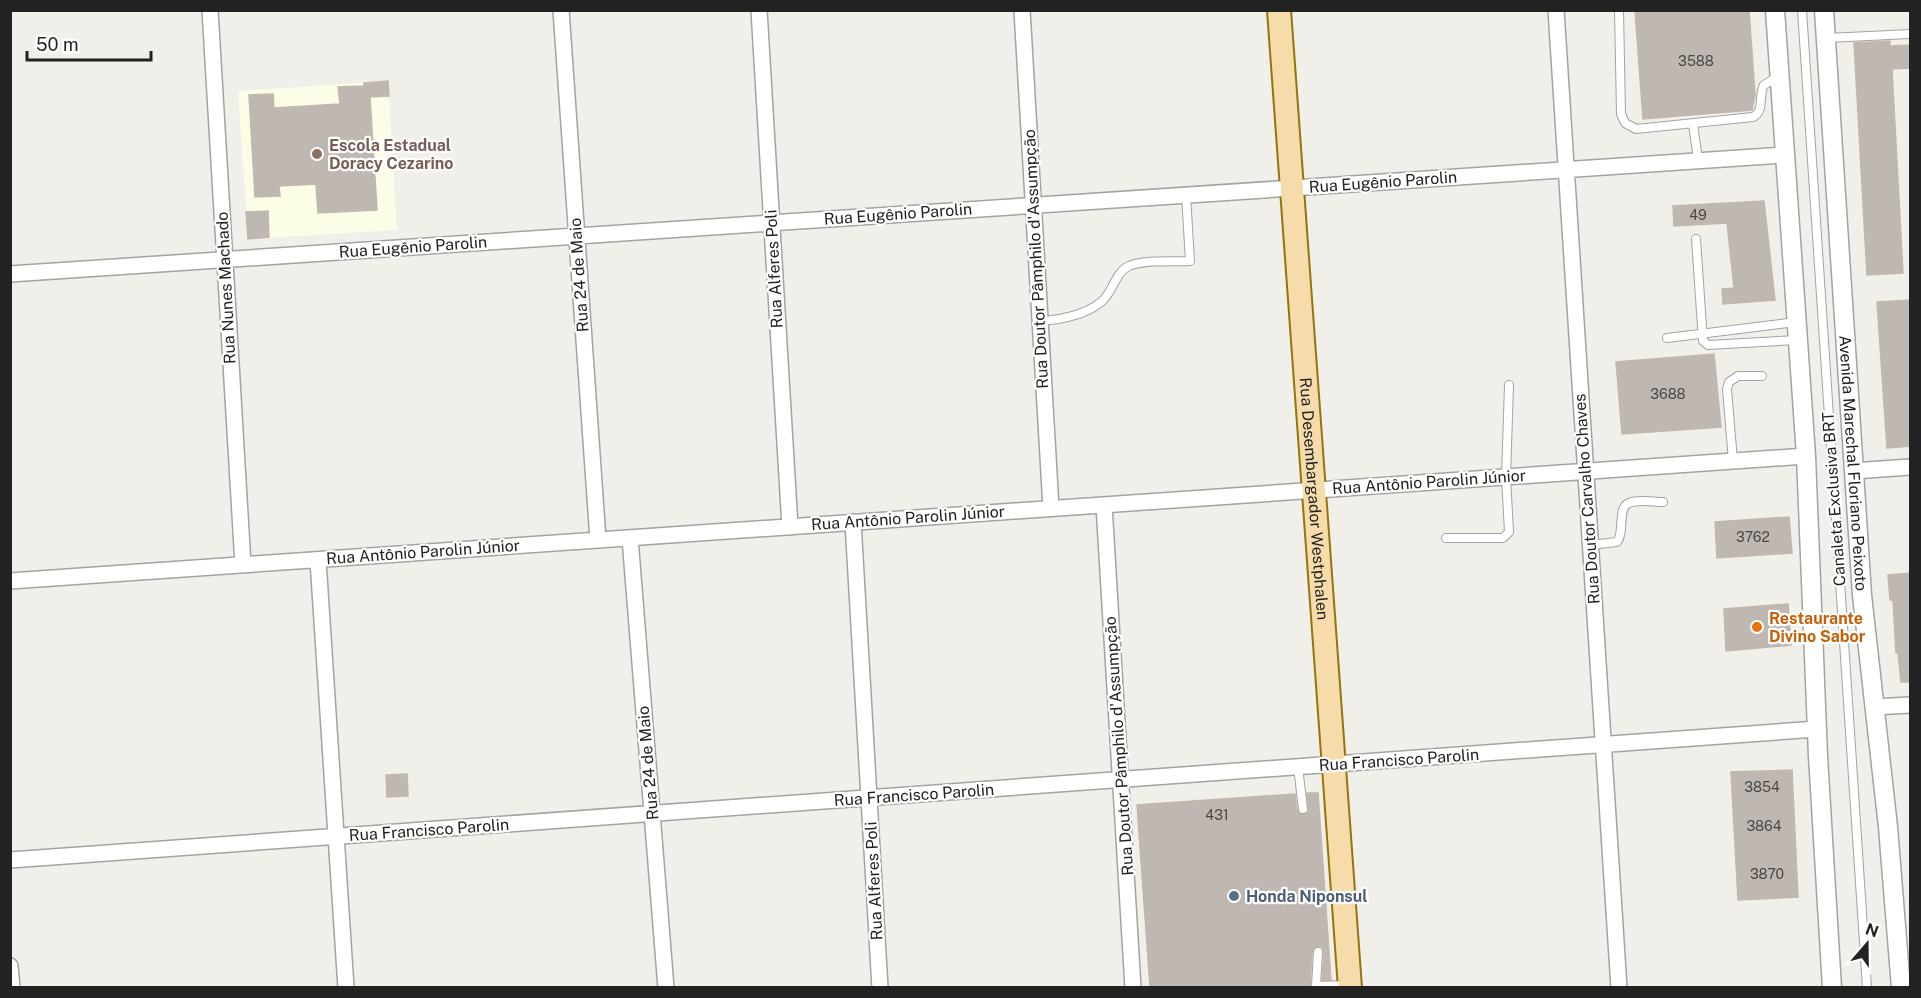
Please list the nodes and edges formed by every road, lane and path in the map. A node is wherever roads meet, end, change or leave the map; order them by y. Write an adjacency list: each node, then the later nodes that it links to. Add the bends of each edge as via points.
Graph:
1 (210, 10): 24 (street, Rua Nunes Machado)
2 (561, 10): 22 (street, Rua 24 de Maio)
3 (759, 10): 21 (street, Rua Alferes Poli)
4 (1022, 10): 20 (street, Rua Doutor Pâmphilo d'Assumpção)
5 (1279, 10): 18 (main road, Rua Desembargador Westphalen)
6 (1556, 10): 17 (street, Rua Doutor Carvalho Chaves)
7 (1619, 10): 14 (lane, via 1621,114 1625,123 1636,129)
8 (1775, 10): 13 (street)
9 (1802, 10): 73 (lane, Canaleta Exclusiva BRT)
10 (1824, 10): 12 (street, Avenida Marechal Floriano Peixoto)
11 (1911, 34): 12 (lane)
12 (1826, 38): 36 (street, Avenida Marechal Floriano Peixoto)
13 (1779, 76): 14 (lane, via 1764,84 1760,108 1753,117); 15 (street)
14 (1693, 124): 16 (lane)
15 (1785, 155): 16 (street, Rua Eugênio Parolin); 27 (street)
16 (1698, 160): 17 (street, Rua Eugênio Parolin)
17 (1566, 169): 18 (street, Rua Eugênio Parolin); 35 (street, Rua Doutor Carvalho Chaves)
18 (1292, 188): 19 (street, Rua Eugênio Parolin); 38 (main road, Rua Desembargador Westphalen)
19 (1186, 195): 20 (street, Rua Eugênio Parolin); 26 (lane, via 1190,261 1129,266 1102,302 1062,320)
20 (1033, 205): 21 (street, Rua Eugênio Parolin); 26 (street, Rua Doutor Pâmphilo d'Assumpção)
21 (771, 223): 22 (street, Rua Eugênio Parolin); 43 (street, Rua Alferes Poli)
22 (576, 236): 24 (street, Rua Eugênio Parolin); 46 (street, Rua 24 de Maio)
23 (1696, 239): 28 (lane)
24 (225, 259): 25 (street, Rua Eugênio Parolin); 49 (street, Rua Nunes Machado)
25 (10, 274)
26 (1040, 321): 41 (street, Rua Doutor Pâmphilo d'Assumpção)
27 (1797, 331): 28 (lane); 28 (lane, via 1714,346 1703,341); 32 (street)
28 (1703, 332): 29 (lane)
29 (1667, 338)
30 (1762, 376): 33 (lane, via 1738,376 1729,382)
31 (1509, 385): 37 (lane)
32 (1806, 456): 33 (street, Rua Antônio Parolin Júnior); 53 (street)
33 (1733, 461): 35 (street, Rua Antônio Parolin Júnior)
34 (1911, 467): 36 (street)
35 (1585, 471): 37 (street, Rua Antônio Parolin Júnior); 47 (street, Rua Doutor Carvalho Chaves)
36 (1853, 471): 52 (street, Avenida Marechal Floriano Peixoto)
37 (1506, 477): 38 (street, Rua Antônio Parolin Júnior); 45 (lane, via 1506,536)
38 (1314, 490): 40 (street, Rua Antônio Parolin Júnior); 55 (main road, Rua Desembargador Westphalen)
39 (1663, 502): 47 (lane, via 1626,504 1617,542)
40 (1104, 505): 41 (street, Rua Antônio Parolin Júnior); 57 (street, Rua Doutor Pâmphilo d'Assumpção)
41 (1051, 508): 42 (street, Rua Antônio Parolin Júnior)
42 (853, 522): 43 (street, Rua Antônio Parolin Júnior); 58 (street, Rua Alferes Poli)
43 (790, 527): 44 (street, Rua Antônio Parolin Júnior)
44 (630, 538): 46 (street, Rua Antônio Parolin Júnior); 60 (street, Rua 24 de Maio)
45 (1446, 538)
46 (598, 540): 48 (street, Rua Antônio Parolin Júnior)
47 (1590, 545): 54 (street, Rua Doutor Carvalho Chaves)
48 (318, 560): 49 (street, Rua Antônio Parolin Júnior); 61 (street)
49 (243, 565): 50 (street, Rua Antônio Parolin Júnior)
50 (10, 581)
51 (1911, 705): 52 (street)
52 (1874, 707): 74 (street, Avenida Marechal Floriano Peixoto)
53 (1817, 729): 54 (street, Rua Francisco Parolin); 72 (street)
54 (1603, 745): 55 (street, Rua Francisco Parolin); 71 (street, Rua Doutor Carvalho Chaves)
55 (1334, 764): 56 (street, Rua Francisco Parolin); 65 (main road, Rua Desembargador Westphalen)
56 (1298, 767): 57 (street, Rua Francisco Parolin); 59 (lane)
57 (1121, 780): 58 (street, Rua Francisco Parolin); 70 (street, Rua Doutor Pâmphilo d'Assumpção)
58 (869, 798): 60 (street, Rua Francisco Parolin); 69 (street, Rua Alferes Poli)
59 (1303, 809)
60 (652, 813): 61 (street, Rua Francisco Parolin); 68 (street, Rua 24 de Maio)
61 (336, 836): 62 (street, Rua Francisco Parolin); 67 (street)
62 (10, 860)
63 (1318, 952): 65 (lane, via 1316,986)
64 (10, 966): 66 (street)
65 (1350, 986)
66 (12, 987)
67 (346, 987)
68 (666, 987)
69 (880, 987)
70 (1133, 987)
71 (1618, 987)
72 (1832, 987)
73 (1867, 987)
74 (1900, 987)

